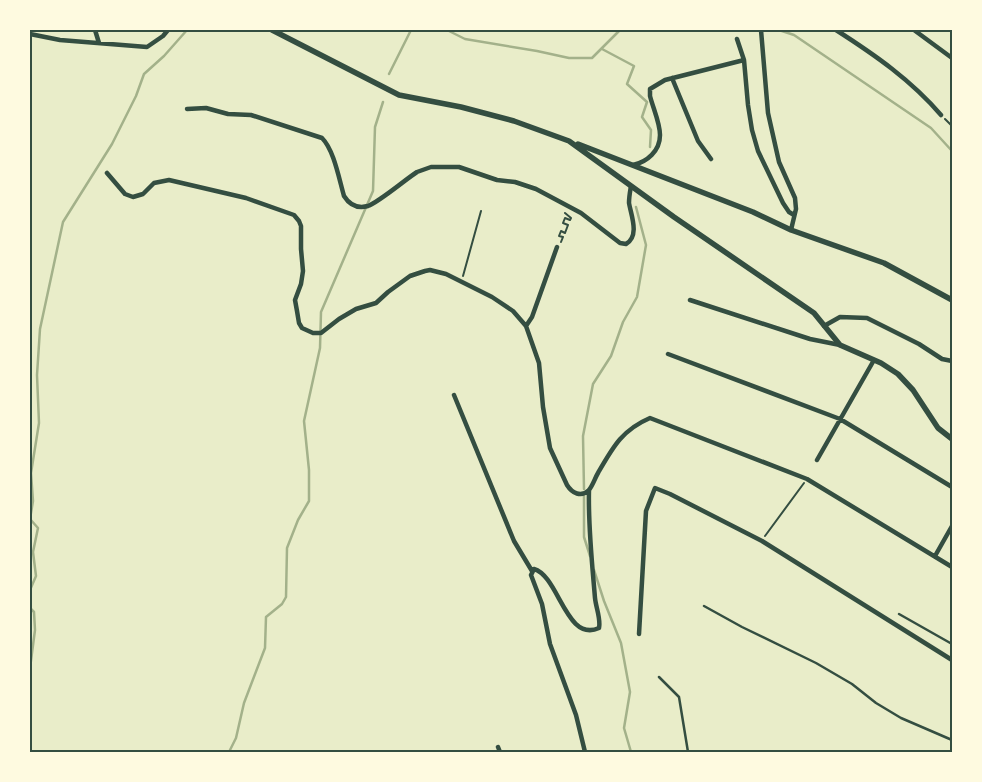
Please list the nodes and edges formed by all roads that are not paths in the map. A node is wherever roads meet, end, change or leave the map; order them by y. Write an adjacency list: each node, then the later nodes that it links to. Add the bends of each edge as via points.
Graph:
1 (95, 30): 9 (street)
2 (168, 30): 9 (street, via 147,47)
3 (272, 30): 15 (street, via 399,95 514,121)
4 (761, 30): 20 (street, via 768,113 779,162 795,198)
5 (836, 30): 14 (street, via 903,77)
6 (914, 30): 10 (street)
7 (30, 34): 9 (street)
8 (737, 39): 11 (street)
9 (99, 43)
10 (952, 58)
11 (744, 60): 12 (street); 20 (street, via 748,105 758,151 783,204)
12 (672, 78): 16 (street, via 698,141); 17 (street, via 650,89 660,135 651,157)
13 (186, 109): 19 (street, via 206,108 228,114 251,115 322,138 344,196 359,206 372,204 424,169 459,167 536,189 581,213 620,244 626,244 634,232 629,202)
14 (941, 115)
15 (569, 141): 17 (street); 19 (street)
16 (711, 159)
17 (633, 165): 21 (street)
18 (107, 173): 25 (street, via 125,194 133,197 143,194 154,184 169,180 246,198 294,215 301,226 303,271 295,304 299,323 313,333 321,333 356,309 376,303 416,273 430,270 492,297 513,311)
19 (631, 186): 26 (street, via 814,313)
20 (794, 215): 21 (street)
21 (791, 230): 24 (street, via 884,263)
22 (557, 247): 25 (street)
23 (690, 300): 27 (street, via 810,339)
24 (952, 300)
25 (526, 326): 36 (street, via 539,363 542,407 550,448 570,490 575,494)
26 (824, 326): 27 (street); 30 (street, via 840,317 867,318 919,344 942,360)
27 (840, 345): 29 (street)
28 (668, 354): 32 (street)
29 (874, 360): 32 (street); 33 (street, via 898,374 938,428)
30 (952, 361)
31 (454, 395): 40 (street, via 514,541)
32 (840, 418): 34 (street); 35 (street)
33 (952, 439)
34 (817, 460)
35 (952, 487)
36 (589, 490): 38 (street, via 617,441 625,432 650,418 807,479); 40 (street, via 599,628 588,631 577,625 551,585 540,572)
37 (952, 526): 38 (street)
38 (935, 556): 39 (street)
39 (952, 566)
40 (532, 571): 48 (street, via 550,644 576,715)
41 (704, 606): 47 (lane, via 816,663 901,718)
42 (899, 614): 44 (lane)
43 (640, 634): 45 (street, via 646,511 655,488 762,541)
44 (952, 644)
45 (952, 660)
46 (659, 677): 49 (lane, via 679,697)
47 (952, 740)
48 (585, 752)
49 (688, 752)

